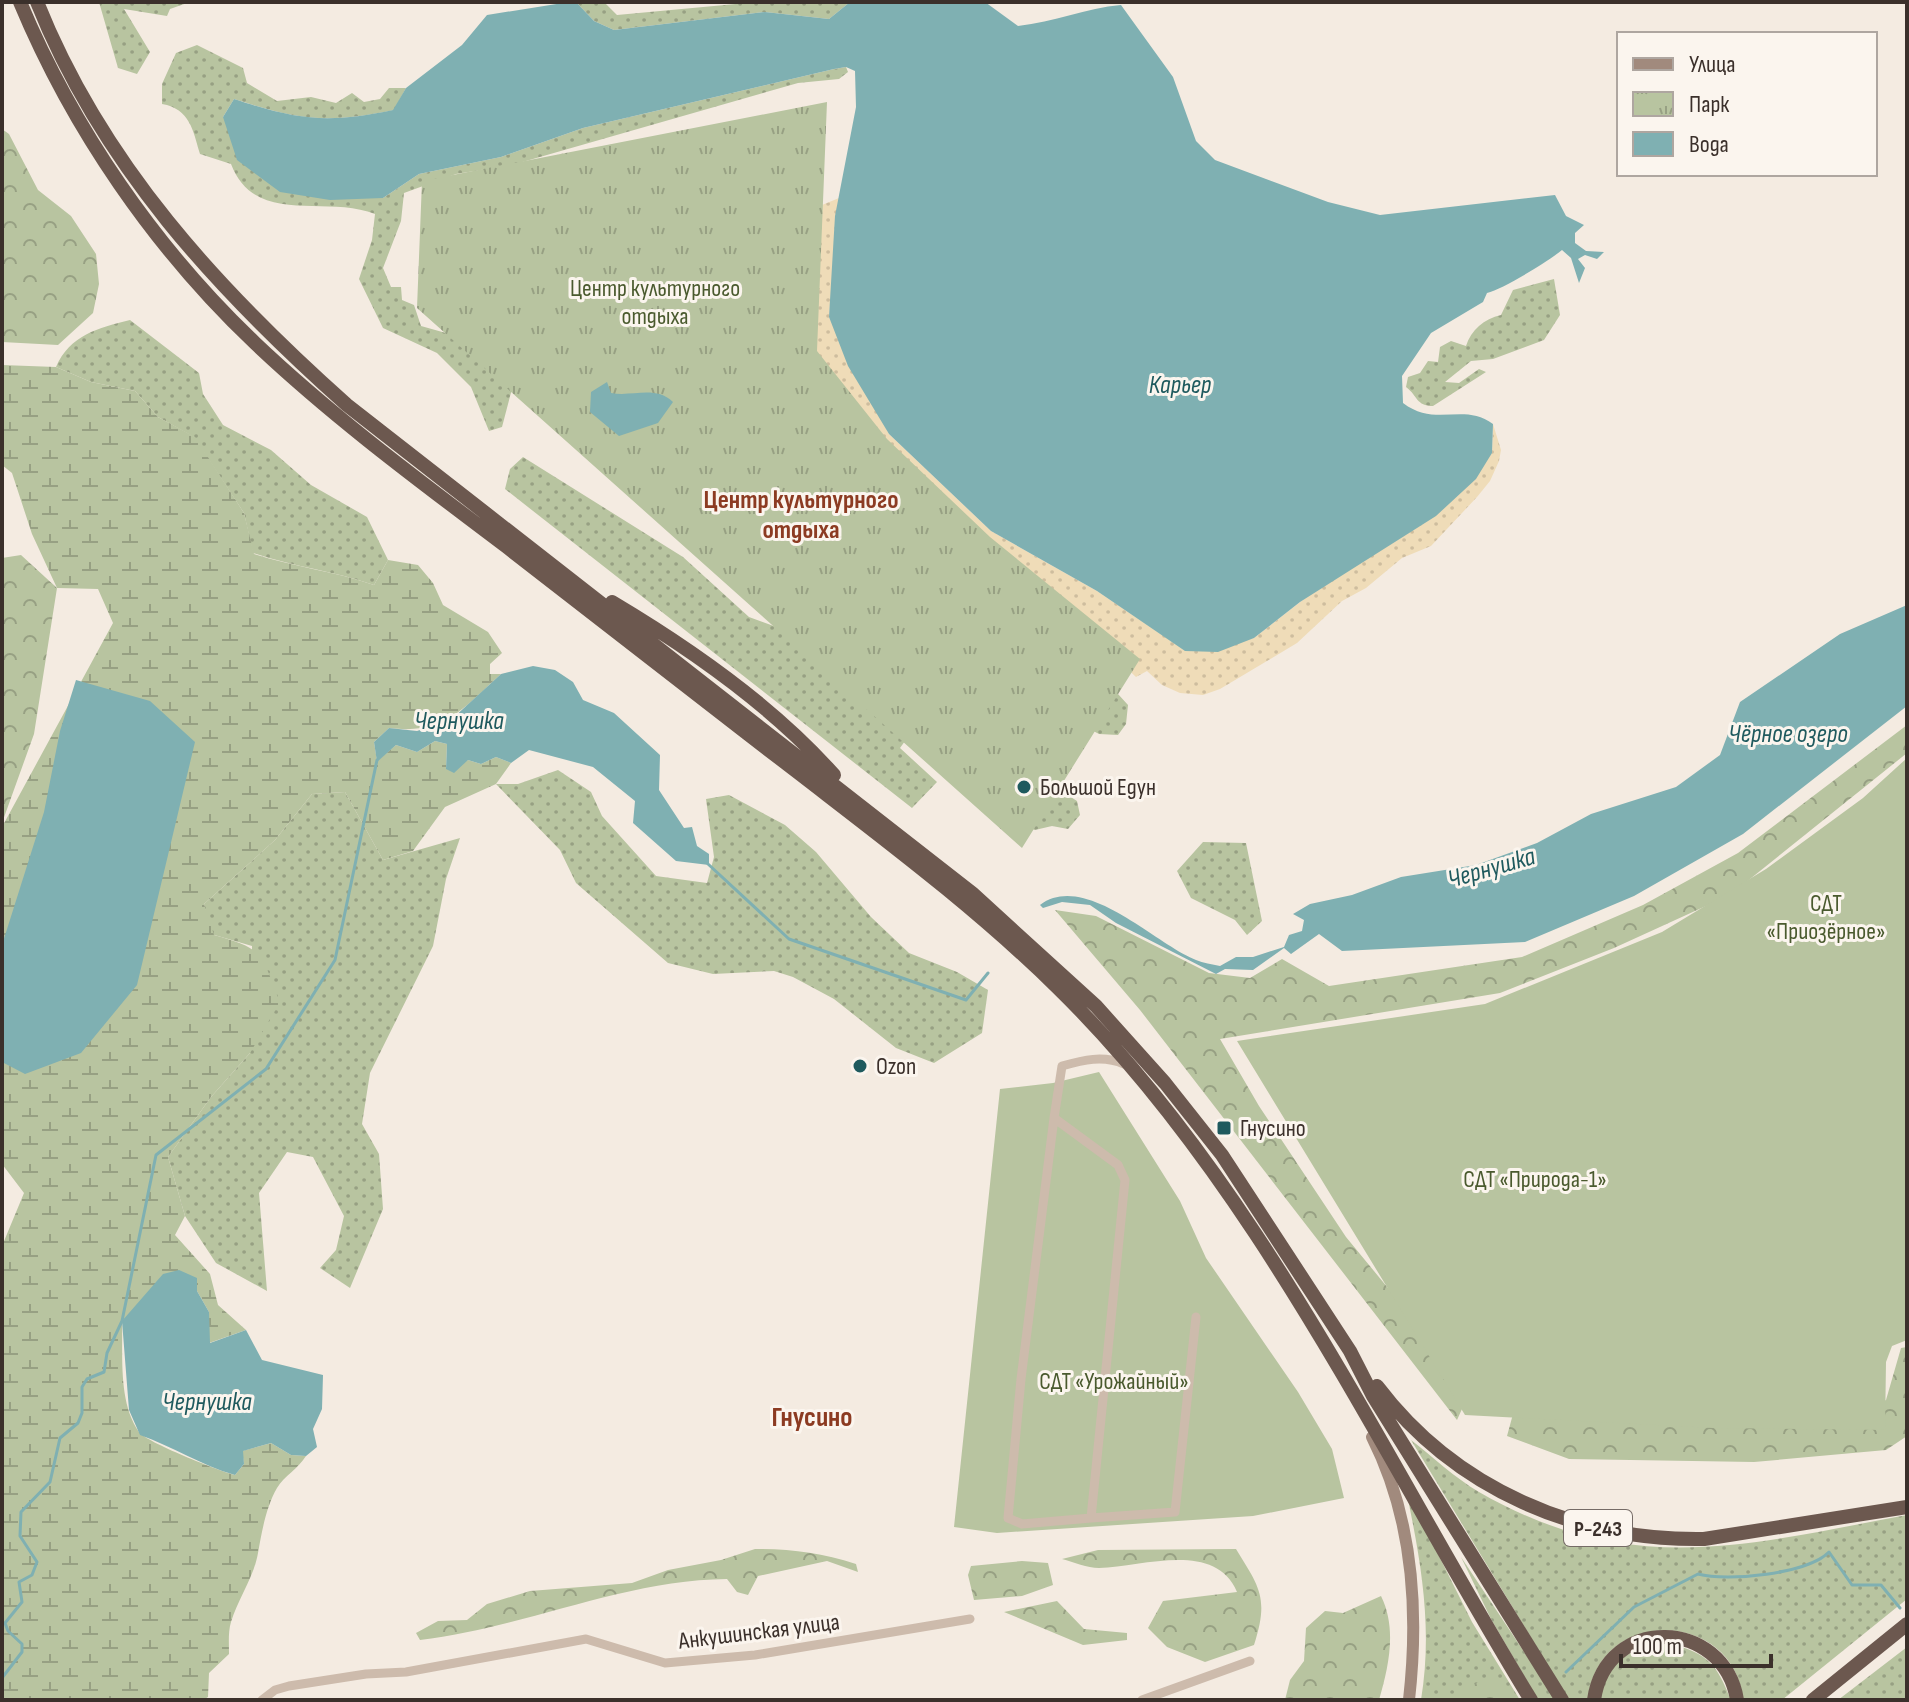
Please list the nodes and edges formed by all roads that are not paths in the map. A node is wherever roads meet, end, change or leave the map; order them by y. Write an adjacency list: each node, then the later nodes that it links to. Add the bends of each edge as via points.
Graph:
1 (20, 2): 3 (highway, via 61,90 109,168 194,279 256,344 350,425 973,912 1066,996)
2 (37, 2): 6 (highway, via 74,84 146,197 237,303 347,405 1022,935 1117,1027 1222,1155)
3 (1131, 1067): 4 (street, via 1106,1059 1062,1066); 7 (highway, via 1241,1213)
4 (1054, 1118): 9 (street, via 1118,1165 1125,1180); 9 (street, via 1008,1518 1022,1524)
5 (1196, 1317): 9 (street, via 1175,1512)
6 (1350, 1351): 8 (highway, Р-243, via 1392,1406 1457,1464 1510,1497 1584,1525 1644,1537 1704,1539); 17 (highway)
7 (1334, 1364): 15 (main road, via 1385,1464 1404,1529 1414,1611); 16 (highway)
8 (1907, 1507)
9 (1091, 1518)
10 (970, 1619): 13 (street, Анкушинская улица, via 755,1655 665,1663 586,1639 406,1672 289,1686)
11 (1907, 1624): 20 (highway)
12 (1250, 1661): 14 (street)
13 (262, 1700)
14 (1142, 1700)
15 (1409, 1700)
16 (1531, 1700)
17 (1562, 1700)
18 (1594, 1700): 19 (highway, via 1601,1673 1614,1656 1630,1644 1665,1637 1692,1642 1717,1658 1728,1671)
19 (1737, 1700)
20 (1813, 1700)

